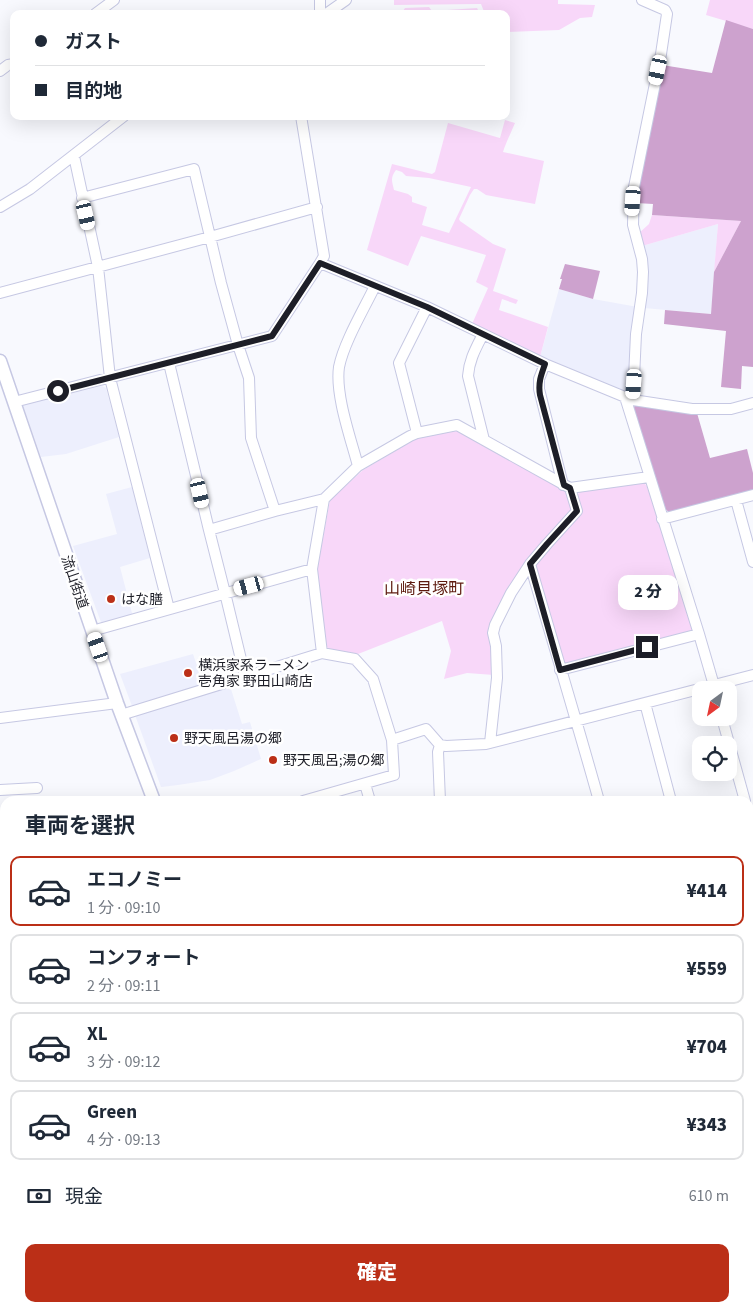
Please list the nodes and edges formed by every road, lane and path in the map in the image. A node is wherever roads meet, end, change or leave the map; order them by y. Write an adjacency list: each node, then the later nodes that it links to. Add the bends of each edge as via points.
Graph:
1 (114, 0): 4 (street)
2 (346, 0): 5 (street)
3 (642, 0): 24 (street, via 665,10 667,14 662,54 634,187 632,225 643,272)
4 (100, 10)
5 (332, 10)
6 (119, 120): 8 (street)
7 (302, 120): 11 (street)
8 (74, 156): 9 (street); 10 (street)
9 (82, 198): 12 (street, via 194,169); 14 (street)
10 (0, 207)
11 (317, 207): 12 (street); 13 (street, via 324,256)
12 (210, 237): 14 (street); 19 (street)
13 (320, 263): 15 (street); 19 (street, via 272,336)
14 (98, 268): 16 (street); 23 (street)
15 (376, 286): 17 (street); 29 (street, via 345,347 339,369 339,389)
16 (0, 293)
17 (427, 307): 18 (street); 27 (street, via 399,363)
18 (483, 334): 21 (street); 28 (street, via 472,356 468,376)
19 (238, 345): 20 (street); 35 (street, via 249,378 251,438)
20 (169, 363): 23 (street); 37 (street)
21 (545, 364): 24 (street); 31 (street, via 539,389)
22 (1, 367): 25 (street, 流山街道)
23 (110, 378): 25 (street); 42 (street)
24 (629, 398): 26 (street, via 692,409 731,409); 30 (street)
25 (14, 402): 43 (street, 流山街道)
26 (753, 403)
27 (417, 433): 28 (street, via 457,425); 29 (street)
28 (484, 440): 31 (street)
29 (358, 466): 33 (street)
30 (649, 477): 31 (street); 36 (street)
31 (567, 486): 39 (street, via 577,511)
32 (753, 495): 34 (street)
33 (324, 499): 35 (street); 40 (street)
34 (736, 500): 36 (street); 38 (street)
35 (275, 511): 37 (street)
36 (662, 519): 44 (street)
37 (208, 530): 41 (street)
38 (753, 562)
39 (530, 564): 46 (street); 58 (street, via 511,593 493,633 497,678)
40 (312, 569): 41 (street); 45 (street)
41 (225, 593): 42 (street); 48 (street)
42 (169, 609): 43 (street)
43 (92, 631): 53 (street, 流山街道)
44 (699, 634): 46 (street); 49 (street)
45 (322, 653): 48 (street); 57 (street, via 354,658 373,679)
46 (560, 670): 55 (street)
47 (753, 675): 50 (street)
48 (245, 676): 53 (street)
49 (712, 681)
50 (734, 681)
51 (692, 692): 52 (street)
52 (645, 703): 55 (street); 68 (street)
53 (119, 709): 54 (street); 63 (street, 流山街道)
54 (0, 718)
55 (577, 720): 58 (street); 67 (street)
56 (724, 726): 69 (street)
57 (392, 740): 59 (street, via 426,729); 60 (street, via 394,775)
58 (490, 743): 59 (street)
59 (440, 745): 66 (street)
60 (365, 784): 64 (street); 65 (street)
61 (37, 788): 62 (street)
62 (0, 790)
63 (152, 796)
64 (321, 796)
65 (369, 796)
66 (440, 796)
67 (598, 796)
68 (670, 796)
69 (744, 796)
70 (0, 1261): 71 (street)
71 (0, 1279)

